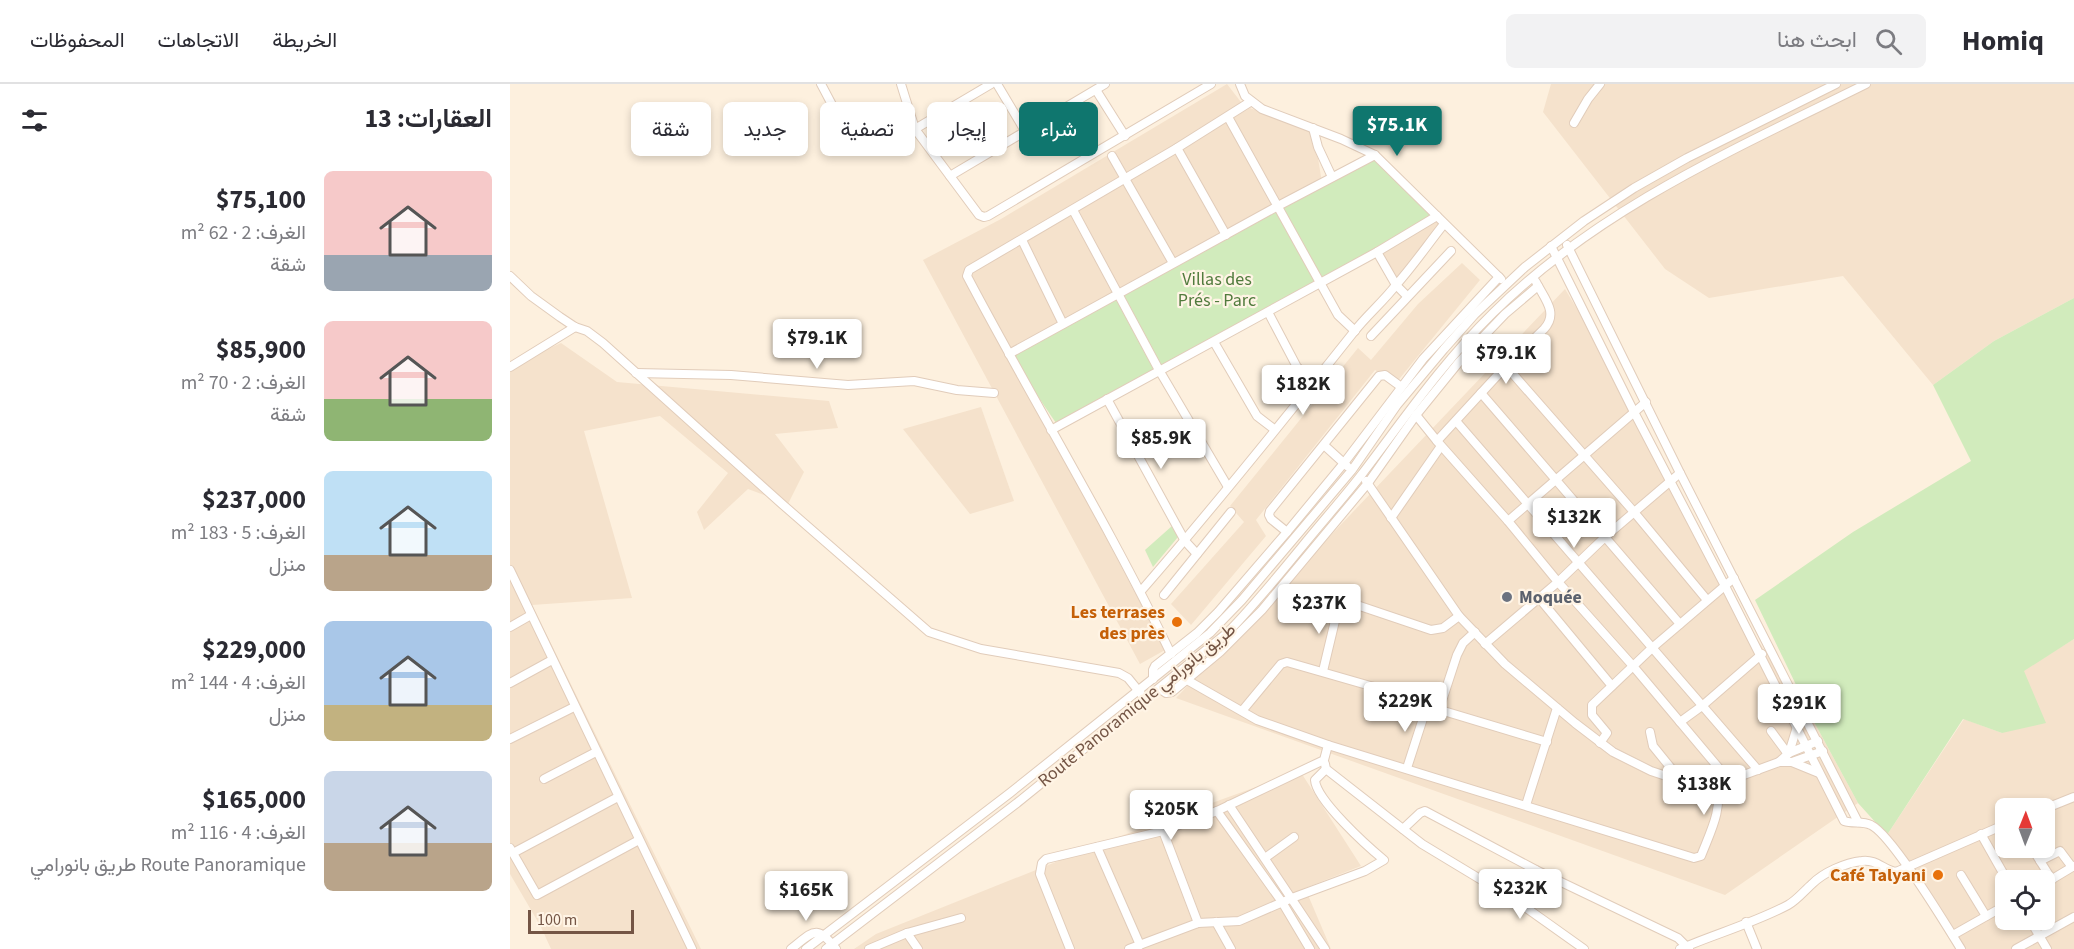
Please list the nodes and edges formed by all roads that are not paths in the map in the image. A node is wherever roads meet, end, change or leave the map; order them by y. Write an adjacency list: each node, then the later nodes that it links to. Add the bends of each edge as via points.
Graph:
1 (901, 84): 13 (street)
2 (991, 84): 20 (street)
3 (997, 84): 17 (street)
4 (1105, 84): 11 (street)
5 (1211, 84): 22 (street)
6 (1240, 84): 15 (street)
7 (1836, 84): 36 (street, Route Panoramique طريق بانورامي, via 1669,167)
8 (1866, 84): 39 (street, Route Panoramique طريق بانورامي, via 1669,183)
9 (823, 85): 12 (street)
10 (1596, 86): 18 (street)
11 (1096, 90): 14 (street); 22 (street)
12 (832, 102)
13 (907, 102)
14 (1075, 102)
15 (1250, 102): 16 (street); 19 (street)
16 (1228, 117): 23 (street); 29 (street)
17 (1019, 121)
18 (1574, 123)
19 (1313, 128): 24 (street); 27 (street)
20 (915, 129): 26 (street)
21 (1019, 135): 26 (street)
22 (1125, 136): 26 (street, via 986,217 979,214)
23 (1178, 148): 28 (street); 35 (street)
24 (1375, 154): 27 (street); 31 (street)
25 (1112, 156): 28 (street)
26 (950, 176)
27 (1332, 177): 29 (street)
28 (1125, 179): 30 (street); 43 (street)
29 (1278, 206): 35 (street); 47 (street)
30 (1073, 210): 37 (street); 51 (street)
31 (1437, 216): 32 (street); 33 (street)
32 (1427, 222): 34 (street); 41 (street)
33 (1444, 224): 34 (street); 46 (street)
34 (1437, 232): 48 (street)
35 (1226, 235): 43 (street)
36 (1563, 237): 38 (street, Route Panoramique طريق بانورامي); 39 (street)
37 (1022, 240): 54 (street); 59 (street, via 969,270 967,276)
38 (1551, 246): 42 (street); 49 (street, Route Panoramique طريق بانورامي)
39 (1569, 247): 42 (street, Route Panoramique طريق بانورامي); 69 (street)
40 (1451, 251): 52 (street)
41 (1377, 252): 47 (street); 48 (street)
42 (1557, 256): 45 (street, Route Panoramique طريق بانورامي); 70 (street)
43 (1173, 263): 51 (street)
44 (510, 276): 55 (street)
45 (1533, 276): 50 (street); 81 (street, Route Panoramique طريق بانورامي, via 1441,369)
46 (1499, 277): 49 (street); 65 (street)
47 (1320, 283): 53 (street); 56 (street, via 1342,321)
48 (1396, 285): 52 (street); 56 (street)
49 (1506, 285): 79 (street, Route Panoramique طريق بانورامي, via 1430,365)
50 (1538, 286): 60 (street, via 1552,319); 71 (street, via 1474,346)
51 (1119, 294): 54 (street); 62 (street)
52 (1407, 297): 57 (street)
53 (1268, 312): 58 (street); 64 (street, via 1297,367)
54 (1063, 324): 59 (street)
55 (575, 327): 61 (street); 63 (street, via 587,331)
56 (1355, 331): 64 (street)
57 (1371, 336)
58 (1214, 342): 62 (street); 73 (street, via 1257,416)
59 (1009, 354): 74 (street)
60 (1506, 366): 67 (street); 77 (street)
61 (510, 367)
62 (1159, 370): 68 (street); 85 (street)
63 (636, 373): 66 (street, via 730,375 848,385 914,381); 122 (street, via 929,632 981,649 1119,673)
64 (1314, 383): 73 (street)
65 (1400, 386): 76 (street, via 1385,375 1379,376); 78 (street)
66 (994, 393)
67 (1480, 393): 72 (street); 82 (street)
68 (1107, 399): 74 (street); 93 (street)
69 (1646, 402): 70 (street); 80 (street)
70 (1634, 412): 77 (street); 83 (street)
71 (1416, 416): 75 (street); 84 (street)
72 (1456, 421): 75 (street); 86 (street)
73 (1274, 429): 85 (street)
74 (1051, 430): 100 (street)
75 (1439, 444): 89 (street); 90 (street)
76 (1324, 446): 78 (street); 91 (street, via 1269,513)
77 (1583, 456): 82 (street); 88 (street)
78 (1344, 463): 79 (street); 91 (street)
79 (1352, 470): 81 (street); 117 (street, Route Panoramique طريق بانورامي, via 1226,617)
80 (1680, 473): 83 (street); 97 (street)
81 (1360, 477): 84 (street); 121 (street, Route Panoramique طريق بانورامي, via 1240,620)
82 (1556, 480): 86 (street); 92 (street)
83 (1669, 482): 88 (street); 99 (street)
84 (1368, 483): 89 (street); 118 (street, via 1249,624)
85 (1227, 487): 93 (street)
86 (1528, 504): 90 (street); 95 (street)
87 (1232, 512): 94 (street)
88 (1634, 512): 92 (street); 103 (street)
89 (1391, 518): 105 (street)
90 (1508, 521): 98 (street)
91 (1287, 532): 112 (street, via 1209,621)
92 (1605, 537): 95 (street); 106 (street)
93 (1185, 541): 94 (street); 100 (street)
94 (1197, 554): 101 (street)
95 (1579, 562): 98 (street); 110 (street)
96 (510, 571): 104 (street)
97 (1734, 578): 99 (street); 111 (street)
98 (1558, 582): 102 (street); 115 (street)
99 (1725, 586): 103 (street); 113 (street)
100 (1142, 591): 112 (street)
101 (1164, 595)
102 (1539, 598): 109 (street); 120 (street)
103 (1707, 600): 106 (street)
104 (531, 615): 107 (street); 114 (street)
105 (1459, 616): 108 (street); 116 (street, via 1443,628 1431,630 1342,602)
106 (1680, 624): 110 (street)
107 (510, 627)
108 (1475, 632): 109 (street); 128 (street, via 1457,655)
109 (1485, 644): 127 (street)
110 (1652, 648): 115 (street); 125 (street)
111 (1768, 648): 113 (street); 135 (street)
112 (1172, 654): 117 (street, via 1154,668)
113 (1759, 656): 125 (street); 131 (street)
114 (552, 660): 119 (street); 126 (street)
115 (1633, 666): 120 (street); 130 (street)
116 (1323, 671): 124 (street); 129 (street, via 1284,662)
117 (1153, 679): 122 (street, Route Panoramique طريق بانورامي)
118 (1187, 680): 121 (street, via 1170,693); 129 (street)
119 (510, 683)
120 (1612, 686): 137 (street, via 1590,709 1606,731)
121 (1160, 689): 123 (street, Route Panoramique طريق بانورامي)
122 (1139, 691): 123 (street); 192 (street, Route Panoramique طريق بانورامي)
123 (1146, 700): 196 (street, Route Panoramique طريق بانورامي)
124 (1427, 706): 128 (street); 147 (street)
125 (1702, 706): 130 (street); 149 (street)
126 (574, 707): 134 (street); 141 (street)
127 (1557, 708): 136 (street); 137 (street)
128 (1439, 710): 136 (street)
129 (1242, 711): 138 (street)
130 (1680, 722): 153 (street)
131 (1797, 728): 139 (street); 142 (street)
132 (1770, 731): 142 (street)
133 (1650, 732): 151 (street, via 1653,747)
134 (510, 740)
135 (1818, 741): 139 (street); 140 (street)
136 (1546, 742): 159 (street)
137 (1600, 743): 151 (street, via 1633,763)
138 (1328, 745): 144 (street); 147 (street)
139 (1806, 746): 142 (street); 143 (street)
140 (1823, 751): 143 (street); 161 (street)
141 (596, 752): 152 (street); 155 (street)
142 (1788, 753): 145 (street)
143 (1811, 756): 146 (street); 150 (street)
144 (1324, 760): 148 (street); 158 (street)
145 (1779, 762): 146 (street); 149 (street)
146 (1792, 762): 150 (street)
147 (1407, 768): 159 (street)
148 (1326, 769): 163 (street); 180 (street, via 1315,780 1315,786 1334,812 1384,860 1365,872)
149 (1758, 770): 153 (street)
150 (1819, 773): 161 (street, via 1844,821)
151 (1679, 778): 154 (street)
152 (544, 779)
153 (1728, 779): 154 (street)
154 (1718, 781): 159 (street, via 1719,807 1701,856 1694,858)
155 (618, 797): 167 (street); 169 (street)
156 (2074, 797): 157 (street)
157 (2055, 804)
158 (1229, 805): 160 (street); 170 (street)
159 (1526, 805)
160 (1217, 811): 164 (street); 181 (street)
161 (1858, 822): 173 (street, via 1873,826)
162 (1995, 828): 165 (street)
163 (1403, 829): 175 (street, via 1425,811); 182 (street)
164 (1163, 831): 168 (street); 189 (street)
165 (1981, 834): 173 (street); 176 (street)
166 (1294, 837): 170 (street)
167 (639, 840): 169 (street, via 537,895); 198 (street)
168 (1097, 847): 195 (street); 203 (street, via 1046,859 1040,868 1041,880)
169 (511, 850)
170 (1265, 858): 180 (street)
171 (2038, 858): 172 (street)
172 (2040, 861): 174 (street, via 2060,851); 177 (street)
173 (1907, 867): 188 (street, via 1896,872 1865,860 1850,863 1827,873 1789,904); 193 (street)
174 (2073, 867): 179 (street)
175 (1536, 870): 182 (street); 197 (street, via 1678,938)
176 (2001, 870)
177 (2043, 870)
178 (1961, 875): 184 (street)
179 (2055, 878)
180 (1292, 898): 181 (street); 207 (street)
181 (1282, 902): 187 (street, via 1239,921); 206 (street)
182 (1518, 902): 208 (street)
183 (1995, 911): 184 (street)
184 (1986, 916): 193 (street)
185 (2074, 917): 194 (street)
186 (961, 918): 191 (street)
187 (1216, 922): 189 (street); 205 (street)
188 (1746, 922): 197 (street); 209 (street)
189 (1198, 923): 195 (street)
190 (2036, 930): 194 (street)
191 (907, 933): 201 (street); 202 (street)
192 (825, 935): 196 (street); 199 (street, via 812,933); 200 (street, Route Panoramique طريق بانورامي)
193 (1953, 935): 210 (street)
194 (2039, 936): 211 (street); 212 (street)
195 (1140, 945): 204 (street)
196 (831, 947)
197 (1685, 948)
198 (692, 949)
199 (791, 949)
200 (806, 949)
201 (868, 949)
202 (918, 949)
203 (1070, 949)
204 (1130, 949)
205 (1231, 949)
206 (1310, 949)
207 (1325, 949)
208 (1584, 949)
209 (1757, 949)
210 (1961, 949)
211 (2016, 949)
212 (2047, 949)

